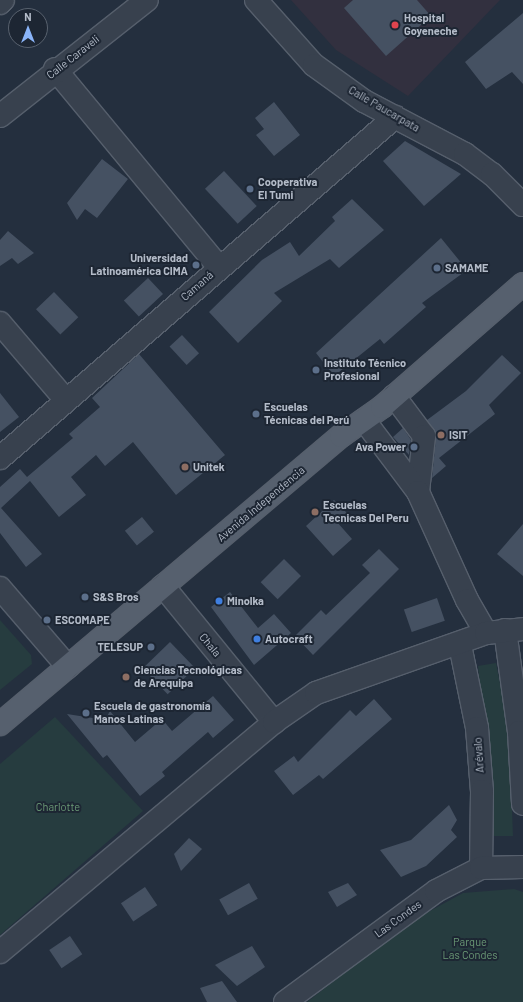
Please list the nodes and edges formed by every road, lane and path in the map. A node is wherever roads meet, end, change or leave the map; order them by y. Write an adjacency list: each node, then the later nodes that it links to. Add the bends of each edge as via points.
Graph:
1 (3, 0): 4 (street)
2 (147, 0): 5 (street, Calle Caraveli)
3 (256, 0): 7 (street, Calle Paucarpata, via 314,65 364,101)
4 (0, 3)
5 (55, 69): 6 (street, Calle Caraveli); 9 (street)
6 (0, 116)
7 (395, 117): 8 (street, Calle Paucarpata, via 465,154 492,174); 9 (street, Camaná)
8 (523, 205)
9 (219, 267): 13 (street, Camaná)
10 (523, 284): 12 (main road, Avenida Independencia)
11 (0, 323): 13 (street)
12 (394, 396): 14 (main road, Avenida Independencia); 15 (street)
13 (65, 399): 17 (street, Camaná)
14 (364, 420): 16 (street); 19 (main road, Avenida Independencia)
15 (414, 424): 16 (street, via 396,439); 18 (street, via 424,436)
16 (383, 442): 18 (street)
17 (0, 458)
18 (418, 492): 21 (street, via 467,600)
19 (163, 586): 23 (main road, Avenida Independencia); 24 (street, Chala)
20 (0, 588): 23 (street)
21 (505, 631): 22 (street); 26 (street, via 519,732)
22 (460, 645): 24 (street, via 345,680 316,693); 28 (street, Arévalo, via 477,728 482,791)
23 (68, 667): 25 (main road, Avenida Independencia)
24 (274, 722): 29 (street)
25 (0, 724)
26 (523, 804)
27 (523, 867): 28 (street, Las Condes)
28 (481, 868): 30 (street, Las Condes, via 436,891)
29 (0, 952)
30 (285, 1002)

